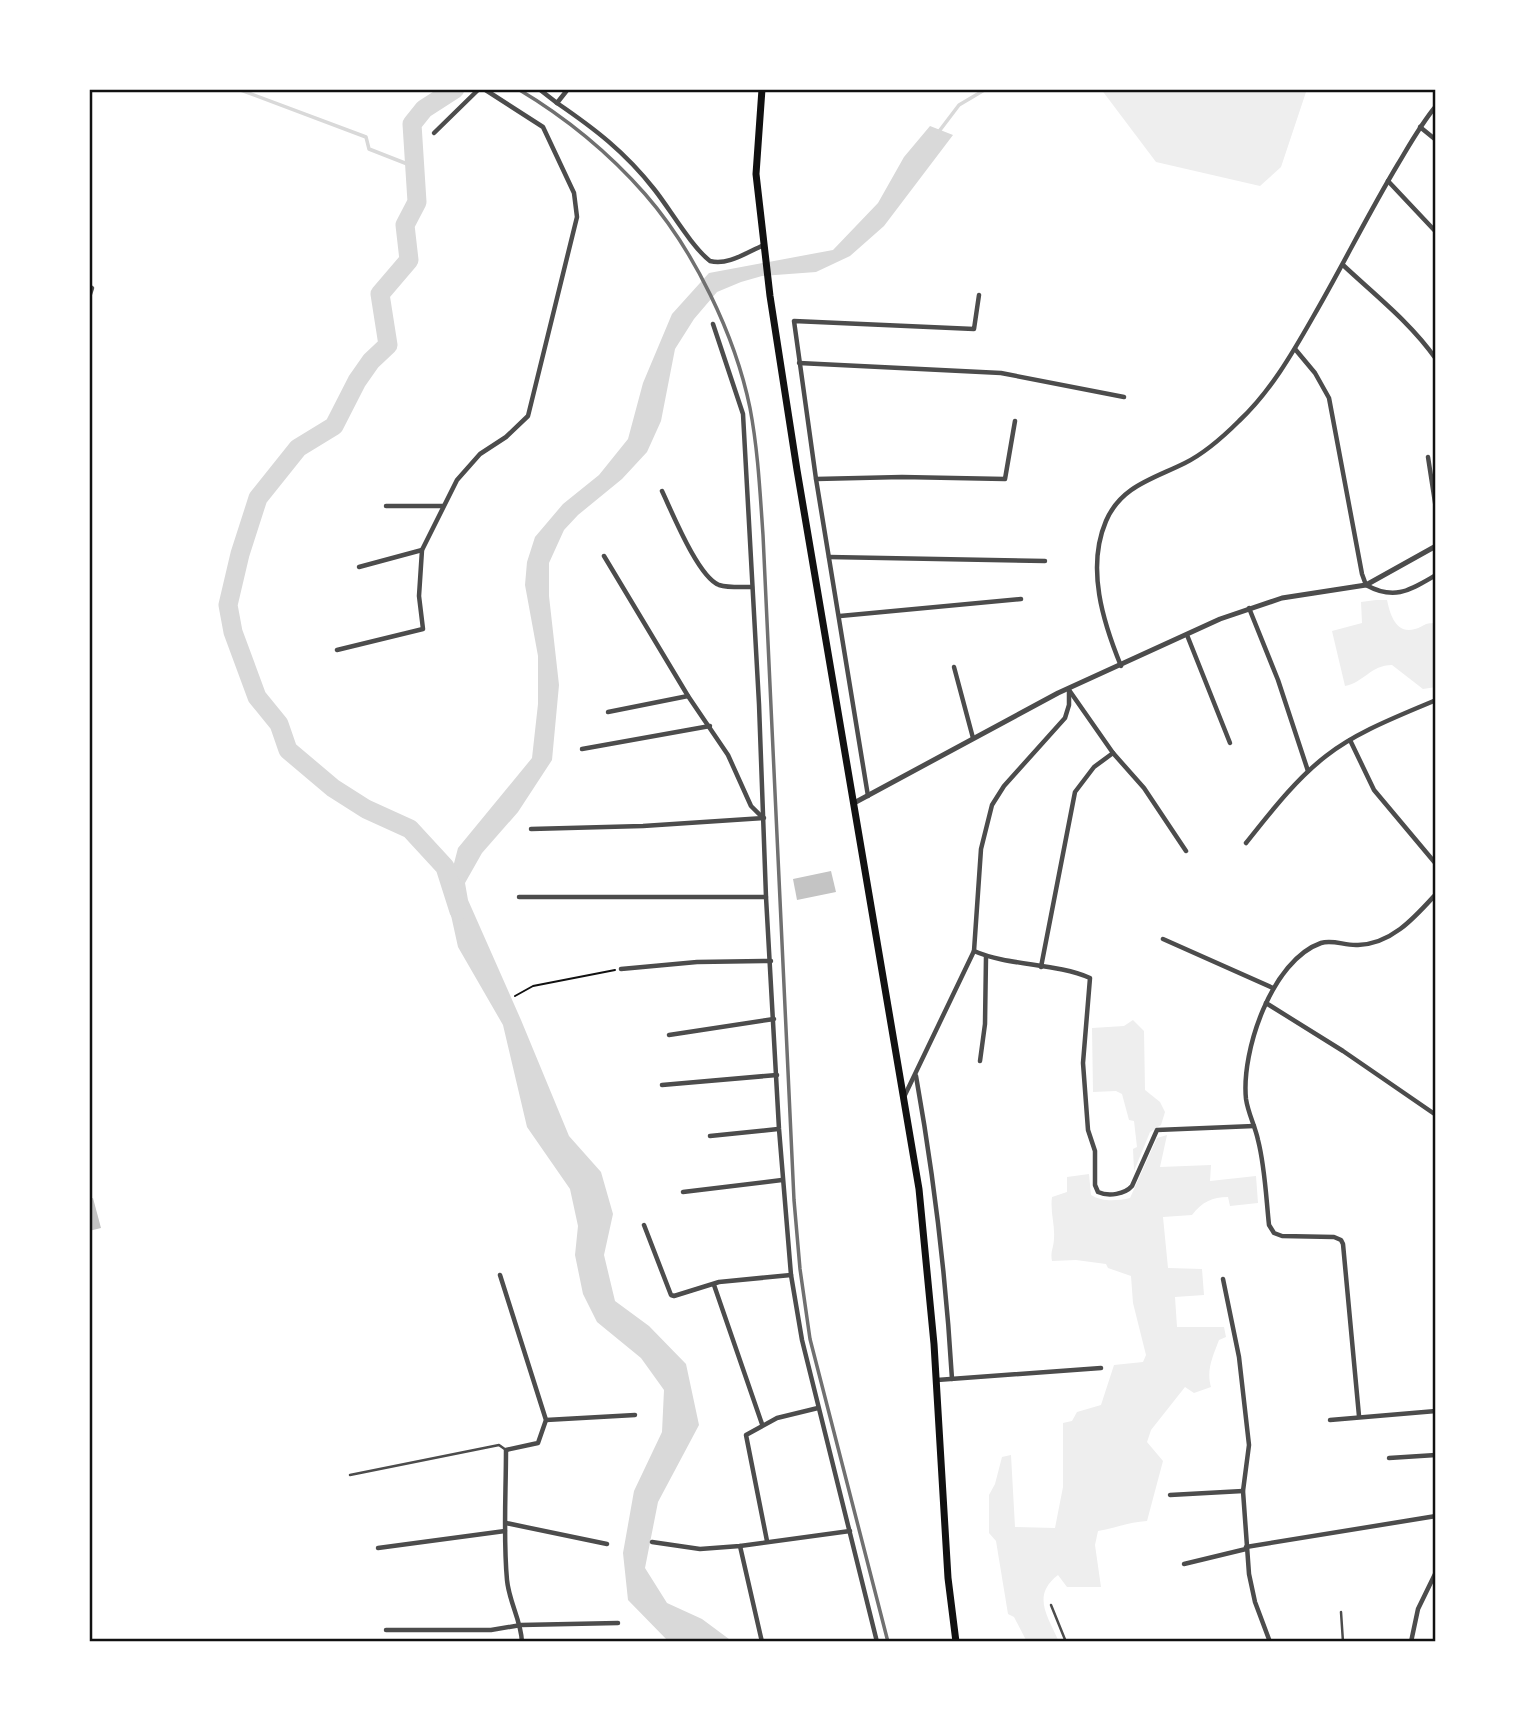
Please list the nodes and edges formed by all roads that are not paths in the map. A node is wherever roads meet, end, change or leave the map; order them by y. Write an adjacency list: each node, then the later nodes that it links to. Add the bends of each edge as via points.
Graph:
1 (481, 89): 8 (street); 27 (street, via 543,127 574,192 578,217 528,416 480,454 457,480)
2 (539, 89): 5 (street)
3 (568, 89): 5 (street)
4 (762, 89): 12 (main road, via 756,174)
5 (557, 103): 12 (street, via 621,151 706,258 717,263 729,261)
6 (1436, 106): 7 (street)
7 (1420, 127): 9 (street); 10 (street)
8 (434, 133)
9 (1436, 140)
10 (1388, 181): 11 (street); 13 (street)
11 (1436, 232)
12 (764, 247): 57 (main road)
13 (1343, 265): 18 (street); 19 (street, via 1399,316)
14 (91, 287): 16 (street)
15 (979, 295): 20 (street, via 974,329 793,321)
16 (89, 297)
17 (713, 324): 37 (street, via 743,414)
18 (1295, 349): 36 (street, via 1329,398); 43 (street, via 1240,421 1193,458 1134,487 1111,511 1097,552 1097,574)
19 (1436, 359)
20 (799, 363): 21 (street, via 1001,373); 24 (street)
21 (1124, 397)
22 (1015, 421): 24 (street, via 1005,479)
23 (1428, 457): 28 (street)
24 (816, 479): 32 (street)
25 (662, 491): 37 (street, via 707,578 720,585)
26 (387, 506): 27 (street)
27 (443, 506): 30 (street)
28 (1436, 509)
29 (1436, 546): 36 (street)
30 (422, 550): 34 (street); 42 (street, via 419,596 423,629)
31 (604, 556): 46 (street)
32 (829, 557): 33 (street); 40 (street)
33 (1045, 561)
34 (359, 567)
35 (1436, 575): 36 (street, via 1394,594)
36 (1366, 585): 39 (street)
37 (752, 587): 58 (street)
38 (1021, 599): 40 (street)
39 (1249, 608): 41 (street); 55 (street)
40 (840, 616): 56 (street)
41 (1188, 635): 43 (street); 52 (street)
42 (337, 650)
43 (1121, 666): 45 (street)
44 (954, 667): 50 (street)
45 (1069, 689): 50 (street); 54 (street); 67 (street, via 1065,718 1004,786 988,816 981,849)
46 (688, 696): 48 (street); 49 (street)
47 (1436, 700): 51 (street)
48 (608, 712)
49 (710, 726): 53 (street); 58 (street, via 751,806)
50 (973, 738): 56 (street)
51 (1350, 740): 55 (street); 62 (street, via 1374,790)
52 (1230, 743)
53 (582, 749)
54 (1113, 753): 61 (street, via 1144,788); 70 (street, via 1094,767 1074,792)
55 (1308, 771): 60 (street)
56 (868, 796): 57 (street)
57 (854, 803): 80 (main road)
58 (764, 818): 59 (street); 65 (street)
59 (531, 828)
60 (1246, 843)
61 (1186, 851)
62 (1436, 864)
63 (1436, 894): 72 (street, via 1405,927 1386,937 1361,945 1317,944 1302,954)
64 (519, 897): 65 (street)
65 (766, 897): 69 (street)
66 (1163, 939): 72 (street)
67 (974, 951): 68 (street); 78 (street)
68 (986, 957): 70 (street); 76 (street)
69 (771, 961): 71 (street); 74 (street)
70 (1041, 967): 82 (street, via 1090,978 1083,1063 1098,1192 1126,1192 1132,1186 1157,1130)
71 (621, 969)
72 (1273, 988): 73 (street)
73 (1266, 1003): 81 (street); 82 (street, via 1246,1074 1246,1101)
74 (774, 1019): 75 (street); 77 (street)
75 (669, 1035)
76 (980, 1061)
77 (777, 1075): 79 (street); 83 (street)
78 (916, 1075): 80 (street); 93 (street, via 933,1174)
79 (662, 1085)
80 (904, 1097): 94 (main road, via 923,1217)
81 (1436, 1115)
82 (1254, 1126): 98 (street, via 1274,1233 1334,1237 1343,1244)
83 (779, 1129): 84 (street); 85 (street)
84 (710, 1136)
85 (782, 1180): 86 (street); 89 (street)
86 (683, 1192)
87 (644, 1225): 91 (street, via 671,1295)
88 (500, 1275): 99 (street)
89 (791, 1275): 91 (street); 95 (street)
90 (1223, 1279): 106 (street, via 1239,1357 1249,1445)
91 (714, 1285): 101 (street)
92 (1101, 1368): 93 (street)
93 (952, 1379): 94 (street)
94 (937, 1380): 128 (main road)
95 (818, 1408): 101 (street); 111 (street)
96 (1435, 1411): 98 (street)
97 (635, 1415): 99 (street)
98 (1359, 1416): 100 (street)
99 (545, 1420): 102 (street, via 538,1443)
100 (1330, 1420)
101 (762, 1424): 112 (street, via 746,1435)
102 (506, 1450): 105 (lane, via 499,1445); 109 (street)
103 (1436, 1455): 104 (street)
104 (1389, 1458)
105 (350, 1475)
106 (1243, 1491): 107 (street); 117 (street)
107 (1170, 1495)
108 (1436, 1516): 117 (street)
109 (506, 1523): 110 (street); 114 (street)
110 (505, 1531): 116 (street); 123 (street, via 507,1582)
111 (850, 1531): 112 (street); 127 (street)
112 (767, 1541): 115 (street)
113 (652, 1542): 115 (street, via 700,1549)
114 (607, 1545)
115 (740, 1546): 126 (street)
116 (378, 1548)
117 (1246, 1548): 118 (street); 130 (street, via 1255,1602)
118 (1184, 1564)
119 (1436, 1572): 132 (street, via 1418,1609)
120 (1051, 1605): 129 (lane)
121 (1341, 1612): 131 (lane)
122 (618, 1623): 123 (street)
123 (521, 1625): 124 (street, via 491,1630); 125 (street)
124 (386, 1630)
125 (522, 1642)
126 (762, 1642)
127 (877, 1642)
128 (956, 1642)
129 (1066, 1642)
130 (1270, 1642)
131 (1343, 1642)
132 (1411, 1642)

